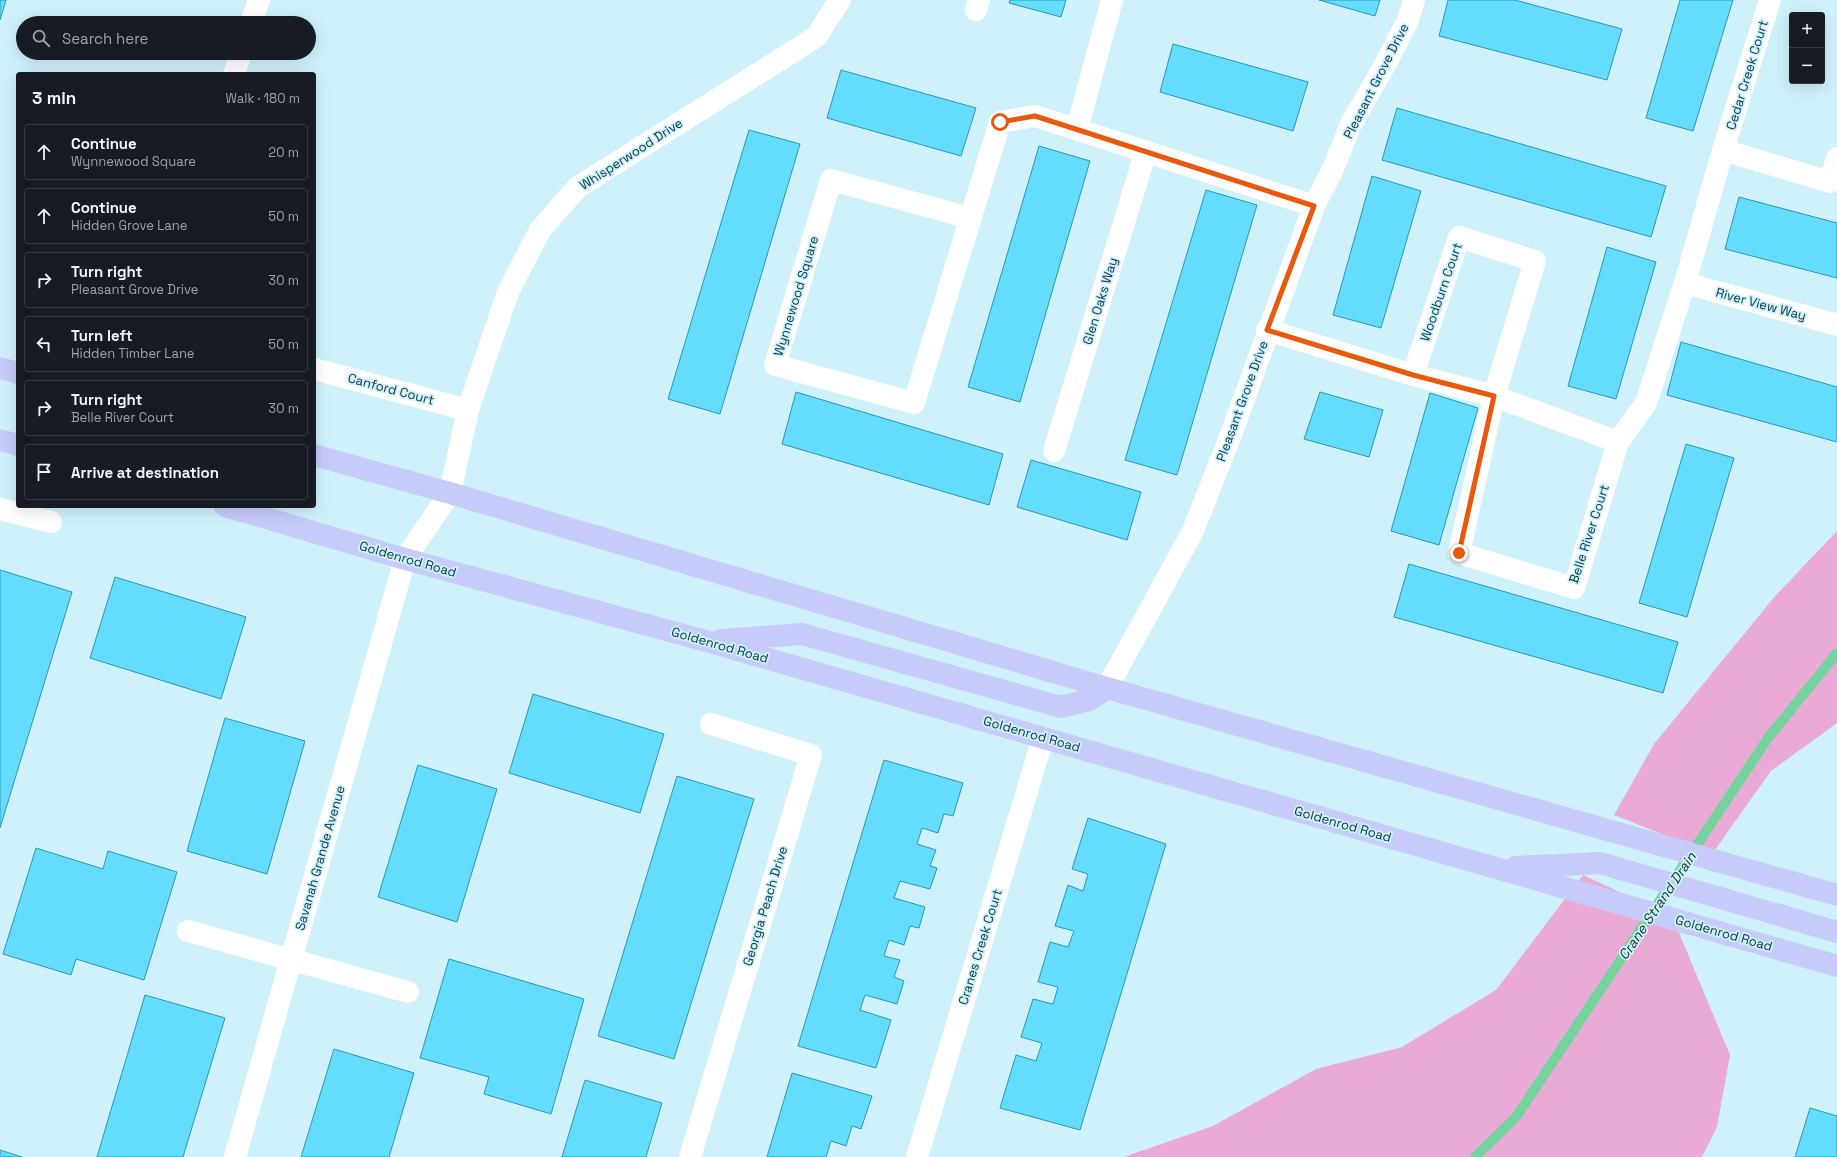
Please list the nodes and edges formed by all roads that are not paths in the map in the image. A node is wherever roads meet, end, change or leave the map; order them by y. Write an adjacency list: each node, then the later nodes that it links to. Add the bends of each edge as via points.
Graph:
1 (259, 0): 6 (street)
2 (840, 0): 23 (street, Whisperwood Drive, via 816,37 578,187 540,230 508,292)
3 (1112, 0): 9 (street)
4 (1414, 0): 13 (street, Pleasant Grove Drive, via 1408,20 1351,124 1333,169)
5 (1770, 0): 10 (street, Cedar Creek Court)
6 (253, 16)
7 (239, 60): 8 (street)
8 (235, 72)
9 (1077, 129): 11 (street); 14 (street, Wynnewood Square, via 1035,116 1000,122)
10 (1723, 150): 12 (street, via 1830,182); 15 (street, Cedar Creek Court)
11 (1146, 151): 13 (street); 27 (street, Glen Oaks Way)
12 (1837, 158)
13 (1314, 206): 17 (street, Pleasant Grove Drive)
14 (970, 218): 14 (street, Wynnewood Square, via 914,403 775,365 831,180)
15 (1685, 283): 16 (street, River View Way); 25 (street, Cedar Creek Court, via 1646,403)
16 (1837, 325)
17 (1267, 330): 21 (street); 35 (street, Pleasant Grove Drive, via 1230,437 1193,531)
18 (0, 368): 20 (main road)
19 (316, 370): 23 (street, Canford Court)
20 (16, 372)
21 (1413, 375): 22 (street); 22 (street, Woodburn Court, via 1459,237 1536,261)
22 (1494, 396): 25 (street); 25 (street, Belle River Court, via 1459,553 1574,588)
23 (468, 410): 29 (street, Whisperwood Drive)
24 (0, 440): 26 (main road)
25 (1618, 442)
26 (16, 444)
27 (1054, 451)
28 (316, 456): 29 (main road)
29 (450, 493): 33 (street, Savanah Grande Avenue); 35 (main road)
30 (232, 508): 33 (main road, Goldenrod Road)
31 (0, 509): 32 (street)
32 (51, 522)
33 (405, 559): 34 (main road, Goldenrod Road); 42 (street, Savanah Grande Avenue)
34 (706, 641): 35 (main road, via 802,634 1061,707 1089,700); 37 (main road, Goldenrod Road)
35 (1107, 688): 39 (main road)
36 (711, 724): 46 (street, Georgia Peach Drive, via 811,755)
37 (1043, 738): 38 (main road, Goldenrod Road); 47 (street, Cranes Creek Court)
38 (1497, 868): 41 (main road, via 1600,863); 43 (main road, Goldenrod Road)
39 (1837, 895)
40 (188, 931): 42 (street)
41 (1837, 932)
42 (291, 959): 44 (street); 45 (street, Savanah Grande Avenue)
43 (1837, 966)
44 (408, 992)
45 (235, 1157)
46 (690, 1157)
47 (917, 1157)

